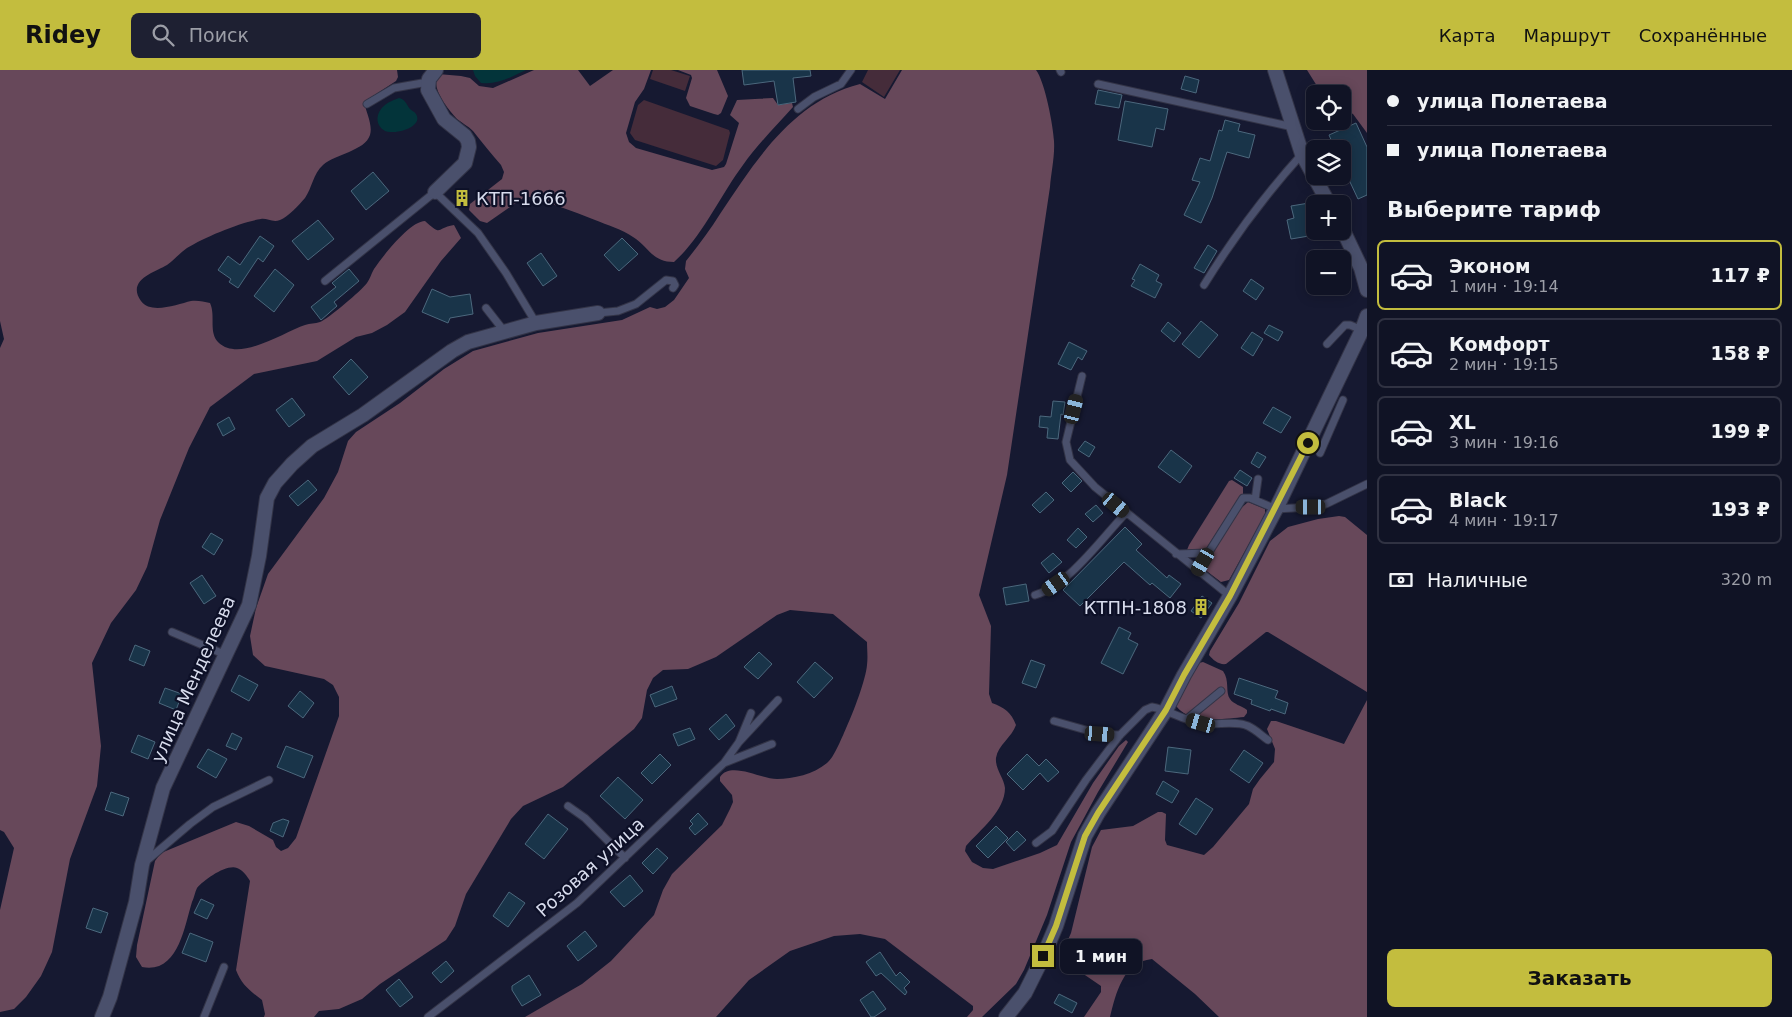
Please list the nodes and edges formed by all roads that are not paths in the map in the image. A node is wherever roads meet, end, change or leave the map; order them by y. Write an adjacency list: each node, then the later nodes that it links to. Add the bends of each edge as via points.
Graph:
1 (436, 70): 4 (street)
2 (850, 70): 7 (lane, via 841,84)
3 (1275, 70): 8 (street)
4 (428, 82): 6 (lane, via 394,88); 10 (street, via 428,90 444,119 465,136 469,147 465,163)
5 (1098, 84): 8 (lane)
6 (367, 104)
7 (798, 109)
8 (1293, 127): 9 (street)
9 (1302, 154): 11 (street); 14 (lane, via 1261,201)
10 (435, 192): 13 (lane); 19 (lane, via 478,233)
11 (1325, 195)
12 (1348, 240): 16 (street)
13 (325, 281)
14 (1204, 285)
15 (673, 288): 18 (lane, via 673,281 666,280 636,304)
16 (1367, 290)
17 (486, 308): 21 (lane)
18 (598, 314): 19 (street, улица Менделеева)
19 (536, 323): 21 (street, улица Менделеева)
20 (1365, 324): 22 (lane, via 1345,325); 25 (street)
21 (504, 331): 38 (street, улица Менделеева, via 468,342 452,351 363,415 312,446 275,483 267,498 249,604)
22 (1327, 344)
23 (1082, 376): 31 (lane, via 1066,442 1070,460)
24 (1343, 400): 25 (lane)
25 (1322, 429): 26 (lane); 30 (street)
26 (1320, 453)
27 (1258, 479): 29 (lane)
28 (1367, 484): 30 (lane, via 1326,504)
29 (1255, 500): 30 (lane); 32 (lane, via 1243,498)
30 (1276, 509): 36 (street)
31 (1126, 514): 33 (lane); 35 (lane, via 1067,576 1045,592)
32 (1208, 553): 33 (lane); 34 (lane)
33 (1176, 554): 34 (lane)
34 (1198, 571): 36 (lane)
35 (1035, 595)
36 (1230, 596): 41 (street)
37 (172, 632): 38 (lane)
38 (226, 655): 54 (street, улица Менделеева, via 163,788)
39 (1221, 691): 43 (lane)
40 (778, 700): 47 (lane)
41 (1166, 710): 43 (lane); 45 (lane, via 1152,706); 59 (street, via 1085,836 1043,956 1025,993)
42 (751, 713): 47 (lane)
43 (1186, 719): 46 (lane, via 1250,726)
44 (1054, 721): 45 (lane, via 1100,734)
45 (1120, 735): 52 (lane, via 1052,832)
46 (1268, 740)
47 (738, 742): 49 (lane)
48 (772, 744): 49 (lane, Розовая улица)
49 (724, 763): 53 (lane, Розовая улица)
50 (269, 780): 54 (lane, via 213,808)
51 (568, 806): 53 (lane, via 585,818)
52 (1036, 843)
53 (625, 858): 58 (lane, Розовая улица, via 577,903)
54 (142, 864): 56 (street, улица Менделеева, via 136,902)
55 (224, 967): 57 (lane)
56 (102, 1017)
57 (204, 1017)
58 (428, 1017)
59 (1006, 1017)

